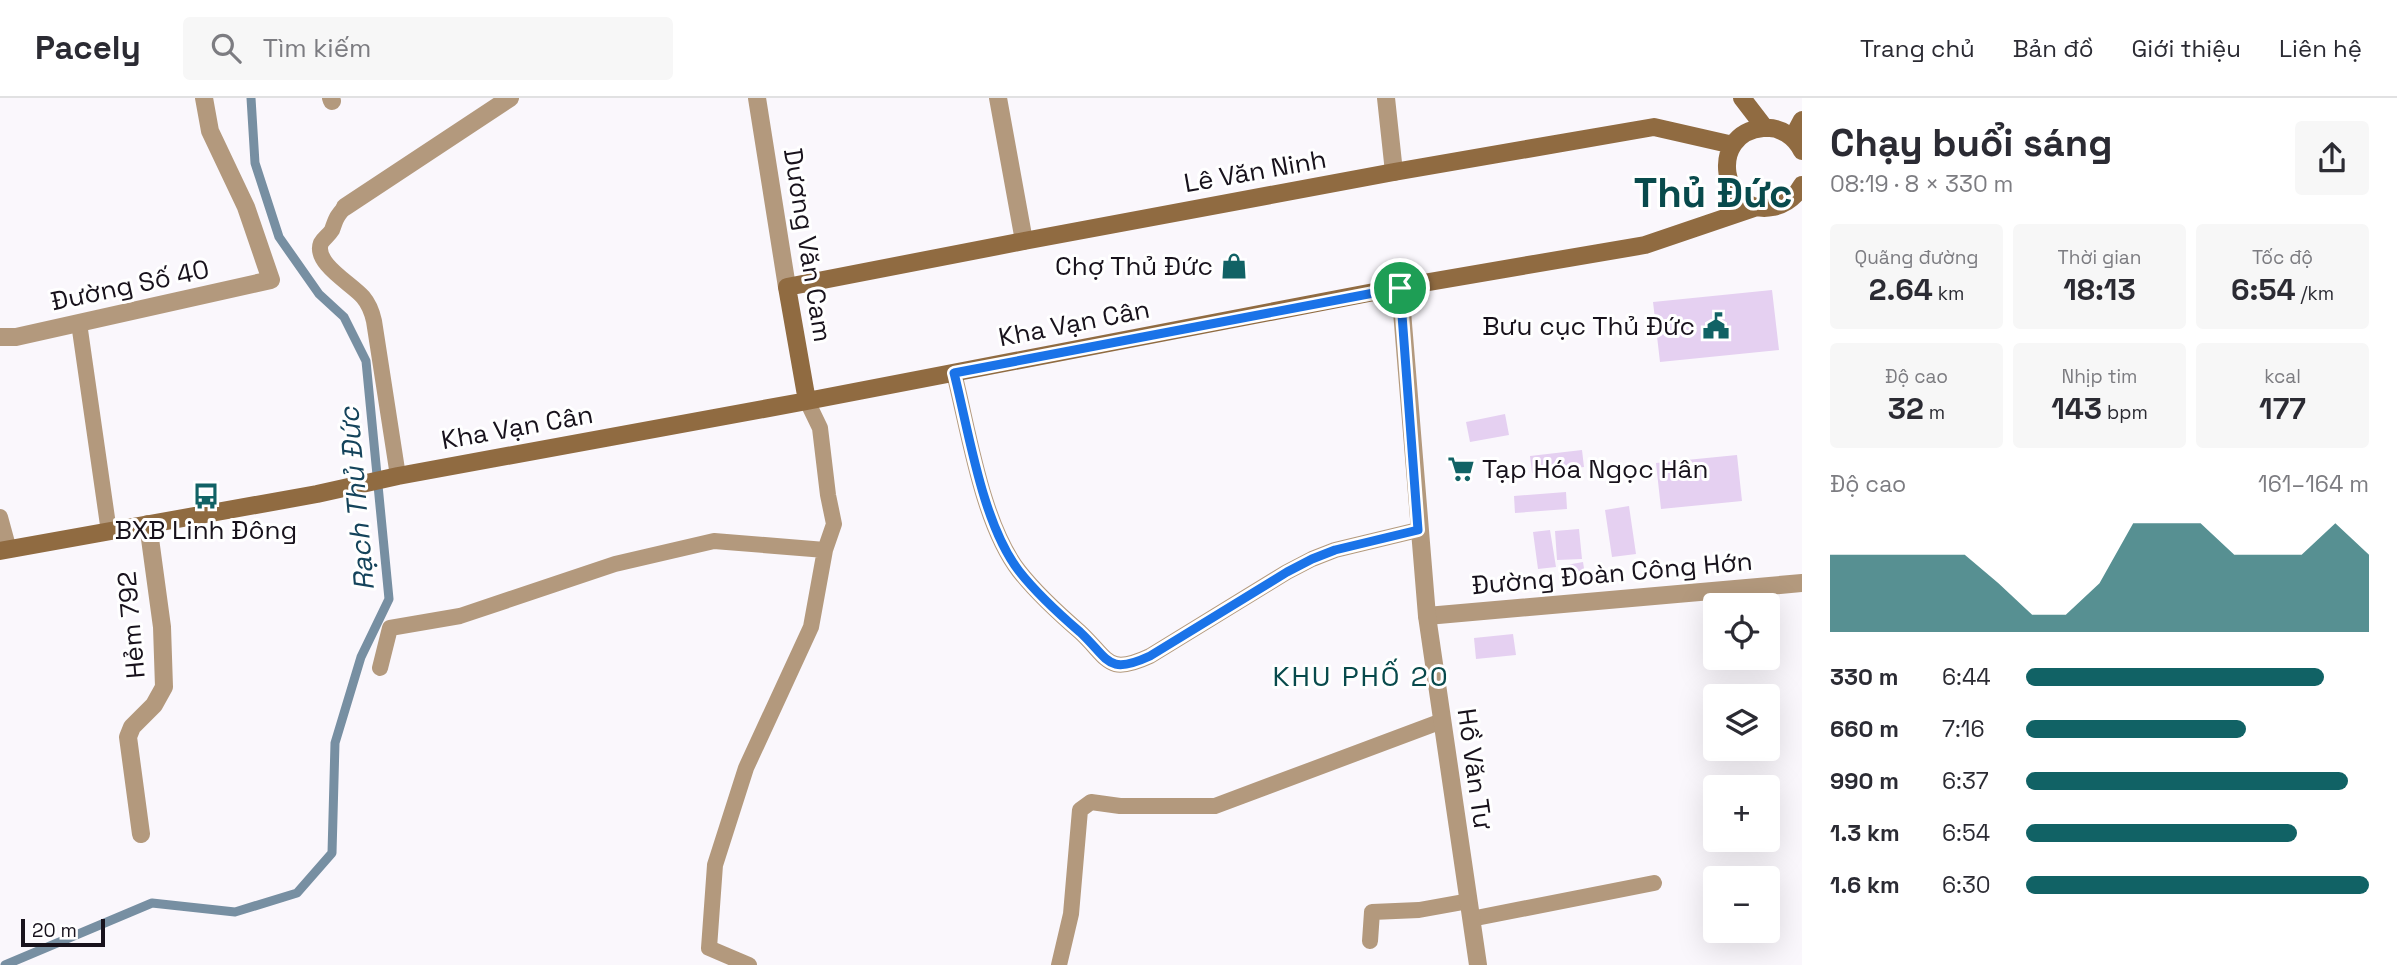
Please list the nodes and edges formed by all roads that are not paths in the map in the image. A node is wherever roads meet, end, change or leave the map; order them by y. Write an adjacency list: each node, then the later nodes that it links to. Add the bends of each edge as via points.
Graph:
1 (204, 98): 18 (street, Đường Số 40, via 210,131 246,208 271,280)
2 (510, 98): 13 (street)
3 (757, 98): 16 (street, Dương Văn Cam)
4 (998, 98): 15 (street)
5 (1386, 98): 11 (street)
6 (1742, 98): 8 (main road)
7 (1802, 120): 9 (main road)
8 (1765, 128): 9 (main road, via 1776,129); 10 (main road, via 1752,130)
9 (1797, 144)
10 (1733, 145): 11 (main road, Lê Văn Ninh, via 1654,127); 14 (main road, via 1727,159 1732,189)
11 (1394, 172): 15 (main road, Lê Văn Ninh)
12 (1802, 185): 14 (main road, Kha Vạn Cân, via 1780,205)
13 (345, 207): 22 (lane, via 321,244 321,254 370,306)
14 (1757, 207): 17 (main road, Kha Vạn Cân, via 1645,245)
15 (1024, 240): 16 (main road, Lê Văn Ninh)
16 (787, 288): 21 (main road, Dương Văn Cam)
17 (1400, 288): 20 (main road, Kha Vạn Cân); 25 (street, Hồ Văn Tư)
18 (79, 323): 19 (street, Đường Số 40); 26 (lane)
19 (0, 337)
20 (954, 373): 21 (main road, Kha Vạn Cân); 25 (lane, via 990,516 1017,569 1104,659 1118,666 1150,656 1312,559)
21 (807, 401): 22 (main road, Kha Vạn Cân); 27 (lane, via 820,428 834,524)
22 (398, 475): 24 (main road, Kha Vạn Cân)
23 (0, 517): 28 (lane)
24 (148, 524): 26 (main road); 33 (street, Hẻm 792, via 162,627 164,687 128,737)
25 (1418, 530): 30 (street, Hồ Văn Tư)
26 (109, 532): 28 (main road)
27 (825, 550): 31 (lane, via 714,541 615,564 460,616 390,628); 37 (lane, via 811,627 746,768 715,865 709,948)
28 (4, 551)
29 (1802, 583): 30 (street, Đường Đoàn Công Hớn)
30 (1427, 616): 32 (street, Hồ Văn Tư)
31 (380, 668)
32 (1441, 721): 35 (street, Hồ Văn Tư); 38 (lane, via 1215,806 1091,802 1080,810 1071,914)
33 (141, 834)
34 (1654, 883): 35 (lane)
35 (1470, 910): 36 (lane, via 1372,912); 39 (street, Hồ Văn Tư)
36 (1370, 942)
37 (749, 965)
38 (1059, 965)
39 (1478, 965)

